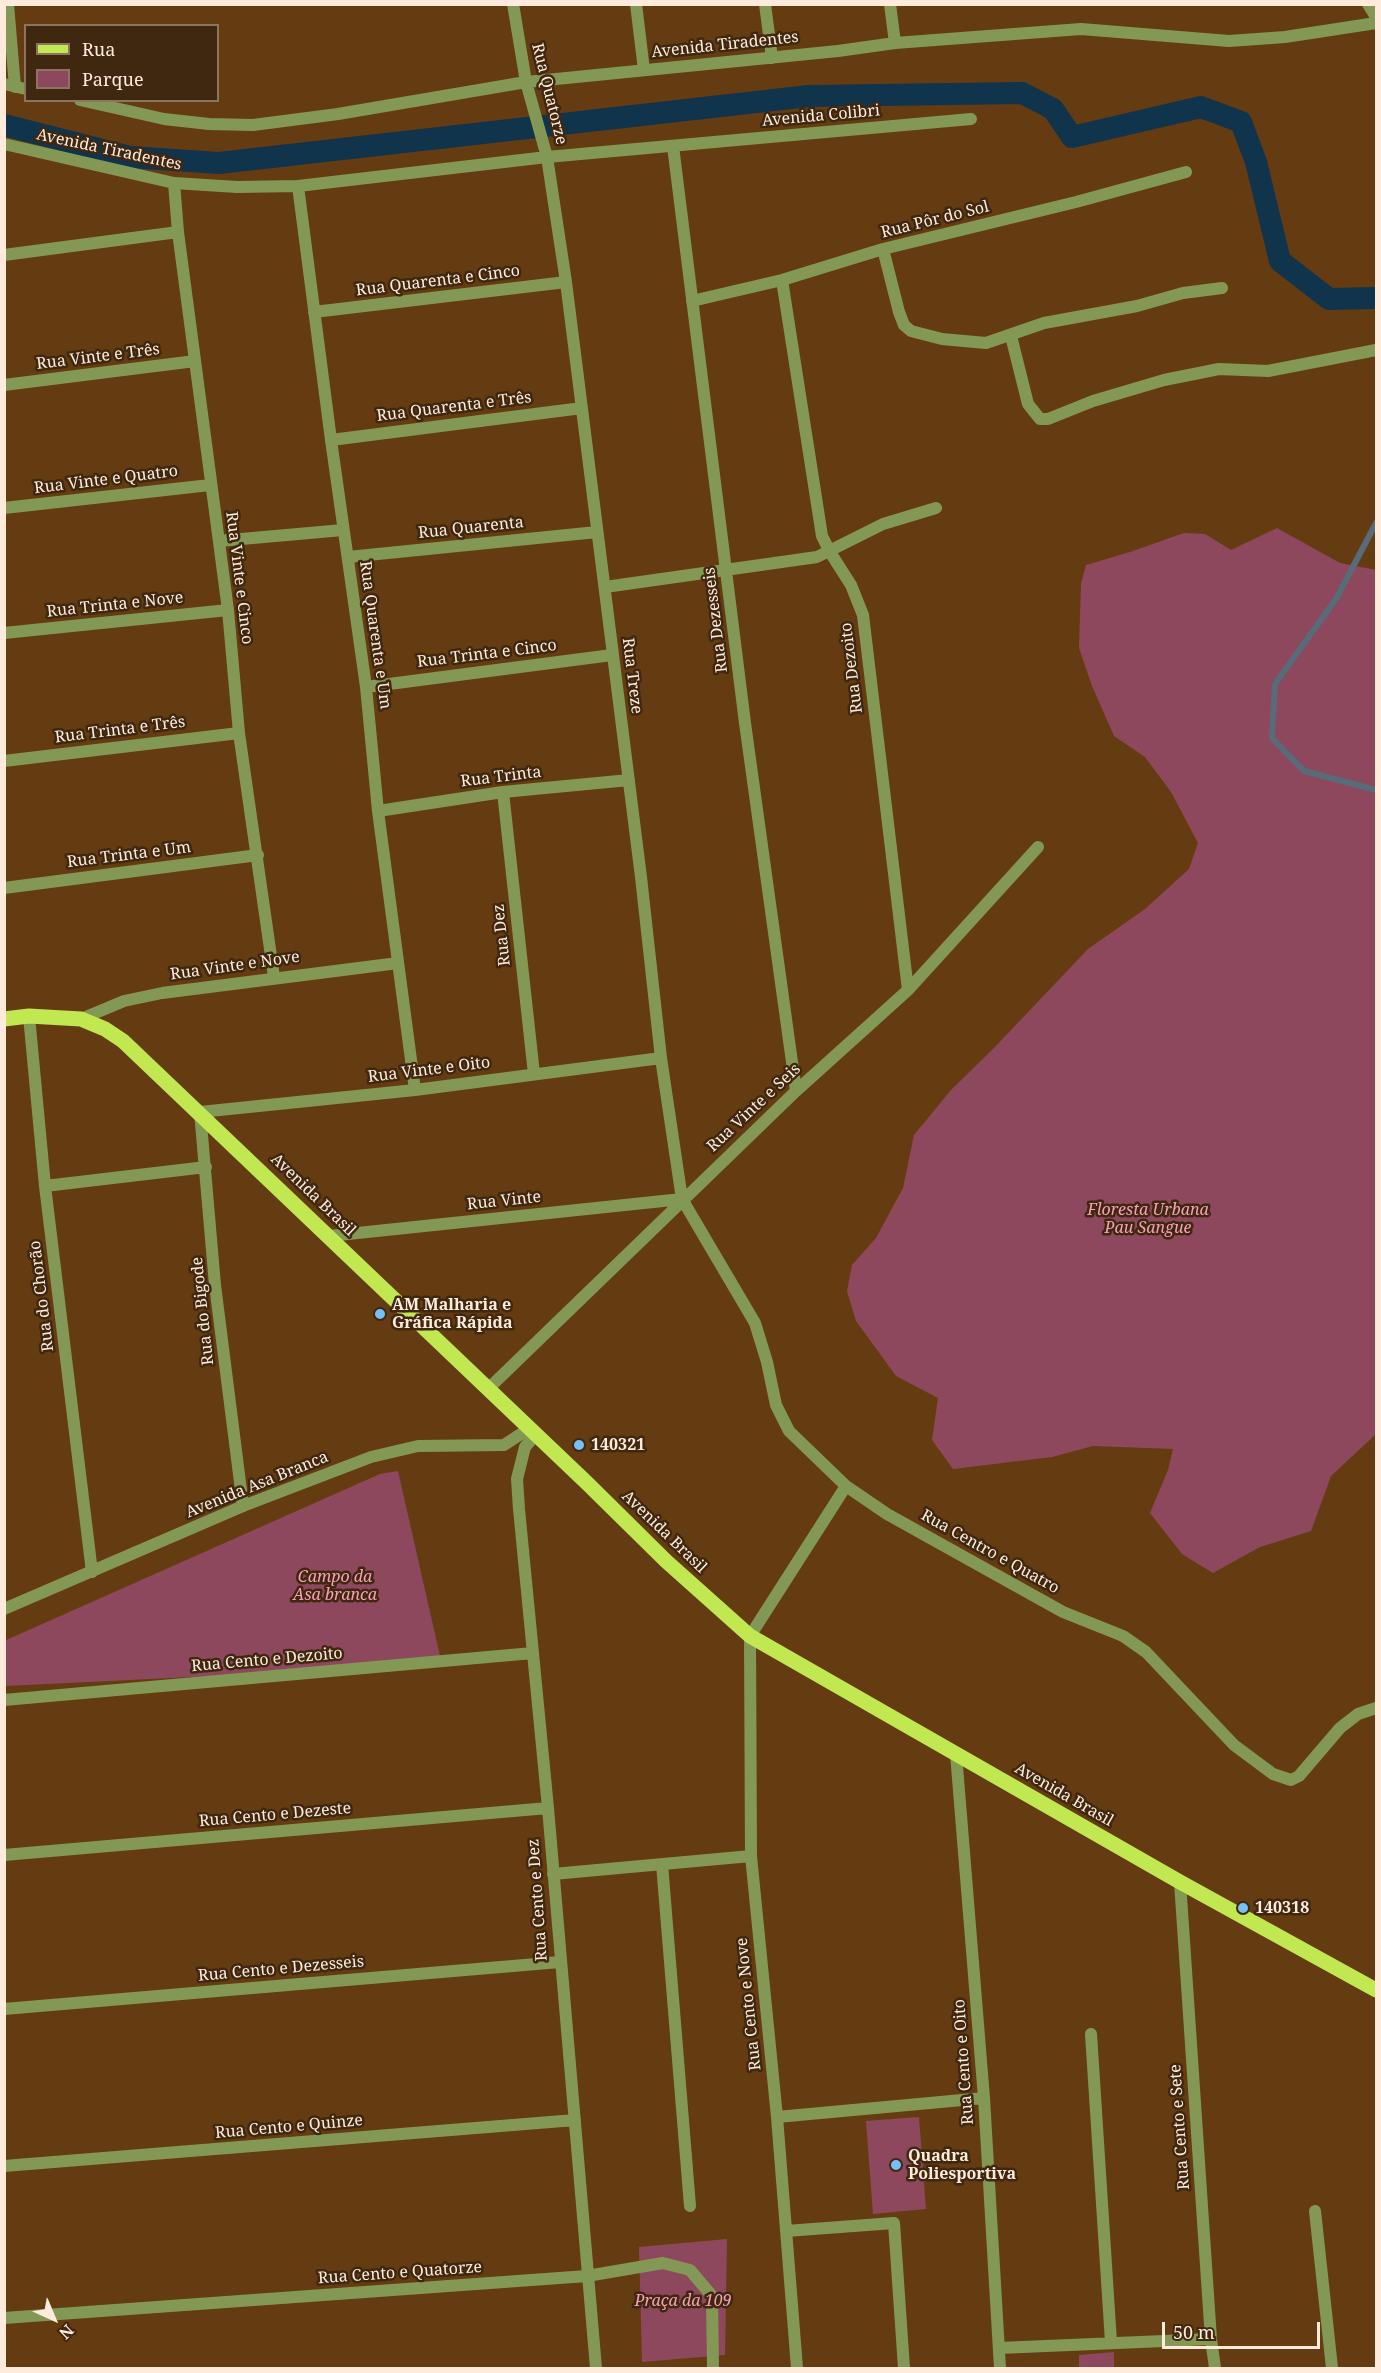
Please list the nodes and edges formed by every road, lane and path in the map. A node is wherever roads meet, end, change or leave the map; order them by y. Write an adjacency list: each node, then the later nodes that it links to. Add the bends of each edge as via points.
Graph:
1 (8, 4): 13 (street)
2 (513, 4): 12 (street, Rua Quatorze)
3 (636, 4): 11 (street)
4 (765, 4): 10 (street)
5 (890, 4): 9 (street)
6 (1368, 4): 7 (street)
7 (1377, 17)
8 (1377, 23): 9 (street, Avenida Tiradentes, via 1229,41 1081,29)
9 (895, 43): 10 (street, Avenida Tiradentes)
10 (772, 58): 11 (street, Avenida Tiradentes)
11 (644, 70): 12 (street, Avenida Tiradentes)
12 (526, 82): 14 (street, Avenida Tiradentes, via 253,125 164,119); 18 (street, Rua Quatorze)
13 (15, 86)
14 (89, 102)
15 (971, 119): 17 (street, Avenida Colibri)
16 (4, 144): 20 (street, Avenida Tiradentes)
17 (673, 146): 18 (street, Avenida Tiradentes); 28 (street, Rua Dezesseis)
18 (547, 157): 21 (street, Avenida Tiradentes); 26 (street, Rua Treze)
19 (1186, 172): 23 (street, Rua Pôr do Sol)
20 (174, 183): 21 (street, Avenida Tiradentes); 22 (street, Rua Vinte e Cinco)
21 (298, 186): 29 (street, Rua Quarenta e Um)
22 (178, 232): 24 (street); 32 (street, Rua Vinte e Cinco)
23 (883, 249): 25 (street, Rua Pôr do Sol); 30 (street, via 898,312 911,331 942,339 986,343)
24 (4, 255)
25 (782, 280): 28 (street, Rua Pôr do Sol); 42 (street, Rua Dezoito, via 822,536)
26 (566, 282): 29 (street, Rua Quarenta e Cinco); 34 (street, Rua Treze)
27 (1222, 288): 30 (street, via 1058,320)
28 (692, 301): 44 (street, Rua Dezesseis)
29 (314, 312): 35 (street, Rua Quarenta e Um)
30 (1011, 336): 31 (street, via 1028,404 1040,419 1164,380 1219,369 1268,371)
31 (1377, 350)
32 (195, 361): 33 (street, Rua Vinte e Três); 36 (street, Rua Vinte e Cinco)
33 (4, 385)
34 (582, 408): 35 (street, Rua Quarenta e Três); 40 (street, Rua Treze)
35 (331, 440): 39 (street, Rua Quarenta e Um)
36 (210, 485): 37 (street, Rua Vinte e Quatro); 41 (street, Rua Vinte e Cinco)
37 (4, 508)
38 (936, 508): 42 (street, via 863,532)
39 (343, 530): 41 (street); 43 (street, Rua Quarenta e Um)
40 (597, 532): 43 (street, Rua Quarenta); 45 (street, Rua Treze)
41 (219, 541): 46 (street, Rua Vinte e Cinco)
42 (830, 552): 44 (street, via 818,557); 60 (street, Rua Dezoito, via 851,585 863,615)
43 (348, 557): 49 (street, Rua Quarenta e Um)
44 (727, 568): 45 (street); 67 (street, Rua Dezesseis)
45 (605, 587): 48 (street, Rua Treze)
46 (228, 610): 47 (street, Rua Trinta e Nove); 50 (street, Rua Vinte e Cinco)
47 (4, 633)
48 (612, 655): 49 (street, Rua Trinta e Cinco); 52 (street, Rua Treze)
49 (366, 687): 54 (street, Rua Quarenta e Um)
50 (239, 733): 51 (street, Rua Trinta e Três); 56 (street, Rua Vinte e Cinco)
51 (4, 761)
52 (629, 780): 53 (street, Rua Trinta); 64 (street, Rua Treze)
53 (503, 792): 54 (street, Rua Trinta); 65 (street, Rua Dez)
54 (378, 811): 58 (street, Rua Quarenta e Um)
55 (1038, 847): 60 (street, Rua Vinte e Seis)
56 (258, 855): 57 (street, Rua Trinta e Um); 59 (street, Rua Vinte e Cinco)
57 (4, 888)
58 (398, 963): 59 (street, Rua Vinte e Nove); 66 (street, Rua Quarenta e Um)
59 (274, 977): 63 (street, Rua Vinte e Nove, via 124,1001)
60 (908, 990): 67 (street, Rua Vinte e Seis)
61 (29, 1016): 62 (main road, Avenida Brasil); 63 (main road, Avenida Brasil); 70 (street, Rua do Chorão)
62 (4, 1019)
63 (81, 1019): 68 (main road, Avenida Brasil, via 123,1041)
64 (661, 1058): 65 (street, Rua Vinte e Oito); 71 (street, Rua Treze)
65 (534, 1074): 66 (street, Rua Vinte e Oito)
66 (415, 1090): 68 (street, Rua Vinte e Oito)
67 (796, 1090): 71 (street, Rua Vinte e Seis)
68 (200, 1112): 69 (street, Rua do Bigode); 72 (main road, Avenida Brasil)
69 (206, 1167): 70 (street); 76 (street, Rua do Bigode, via 215,1285)
70 (45, 1186): 77 (street, Rua do Chorão)
71 (682, 1199): 72 (street, Rua Vinte); 73 (street, Rua Vinte e Seis); 75 (street, Rua Centro e Quatro, via 755,1323 776,1405 789,1431)
72 (329, 1236): 73 (main road, Avenida Brasil)
73 (488, 1389): 74 (main road, Avenida Brasil)
74 (533, 1431): 76 (street, Avenida Asa Branca, via 504,1445 418,1446 371,1457); 79 (main road, Avenida Brasil, via 666,1561); 80 (street, Rua Cento e Dez, via 518,1479)
75 (846, 1486): 79 (street); 82 (street, Rua Centro e Quatro, via 887,1514 1063,1612 1123,1636 1146,1652 1234,1745 1273,1774 1291,1780 1299,1776 1340,1728 1358,1714)
76 (243, 1506): 77 (street, Avenida Asa Branca)
77 (92, 1572): 78 (street, Avenida Asa Branca)
78 (4, 1609)
79 (750, 1636): 83 (main road, Avenida Brasil); 86 (street, Rua Cento e Nove)
80 (533, 1653): 81 (street, Rua Cento e Dezoito); 84 (street, Rua Cento e Dez)
81 (4, 1700)
82 (1377, 1708)
83 (956, 1754): 89 (main road, Avenida Brasil); 94 (street, Rua Cento e Oito)
84 (548, 1808): 85 (street, Rua Cento e Dezeste); 88 (street, Rua Cento e Dez)
85 (4, 1854)
86 (751, 1856): 87 (street); 95 (street, Rua Cento e Nove)
87 (662, 1864): 88 (street); 98 (street)
88 (553, 1874): 90 (street, Rua Cento e Dez)
89 (1180, 1882): 91 (main road, Avenida Brasil); 103 (street, Rua Cento e Sete)
90 (560, 1962): 92 (street, Rua Cento e Dezesseis); 96 (street, Rua Cento e Dez)
91 (1377, 1990)
92 (4, 2009)
93 (1091, 2034): 104 (street)
94 (984, 2098): 95 (street); 105 (street, Rua Cento e Oito)
95 (777, 2117): 100 (street, Rua Cento e Nove)
96 (575, 2120): 97 (street, Rua Cento e Quinze); 101 (street, Rua Cento e Dez)
97 (4, 2166)
98 (690, 2206)
99 (1315, 2211): 112 (street)
100 (786, 2231): 108 (street, Rua Cento e Nove); 109 (street, via 894,2223)
101 (587, 2276): 102 (street, Rua Cento e Quatorze); 106 (street, Rua Cento e Dez); 107 (street, Rua Cento e Quatorze, via 663,2264 690,2270 712,2296)
102 (4, 2318)
103 (1211, 2339): 104 (street); 111 (street, Rua Cento e Sete)
104 (1111, 2342): 105 (street)
105 (999, 2348): 110 (street, Rua Cento e Oito)
106 (596, 2368)
107 (713, 2368)
108 (796, 2368)
109 (904, 2368)
110 (1000, 2368)
111 (1215, 2368)
112 (1332, 2368)

